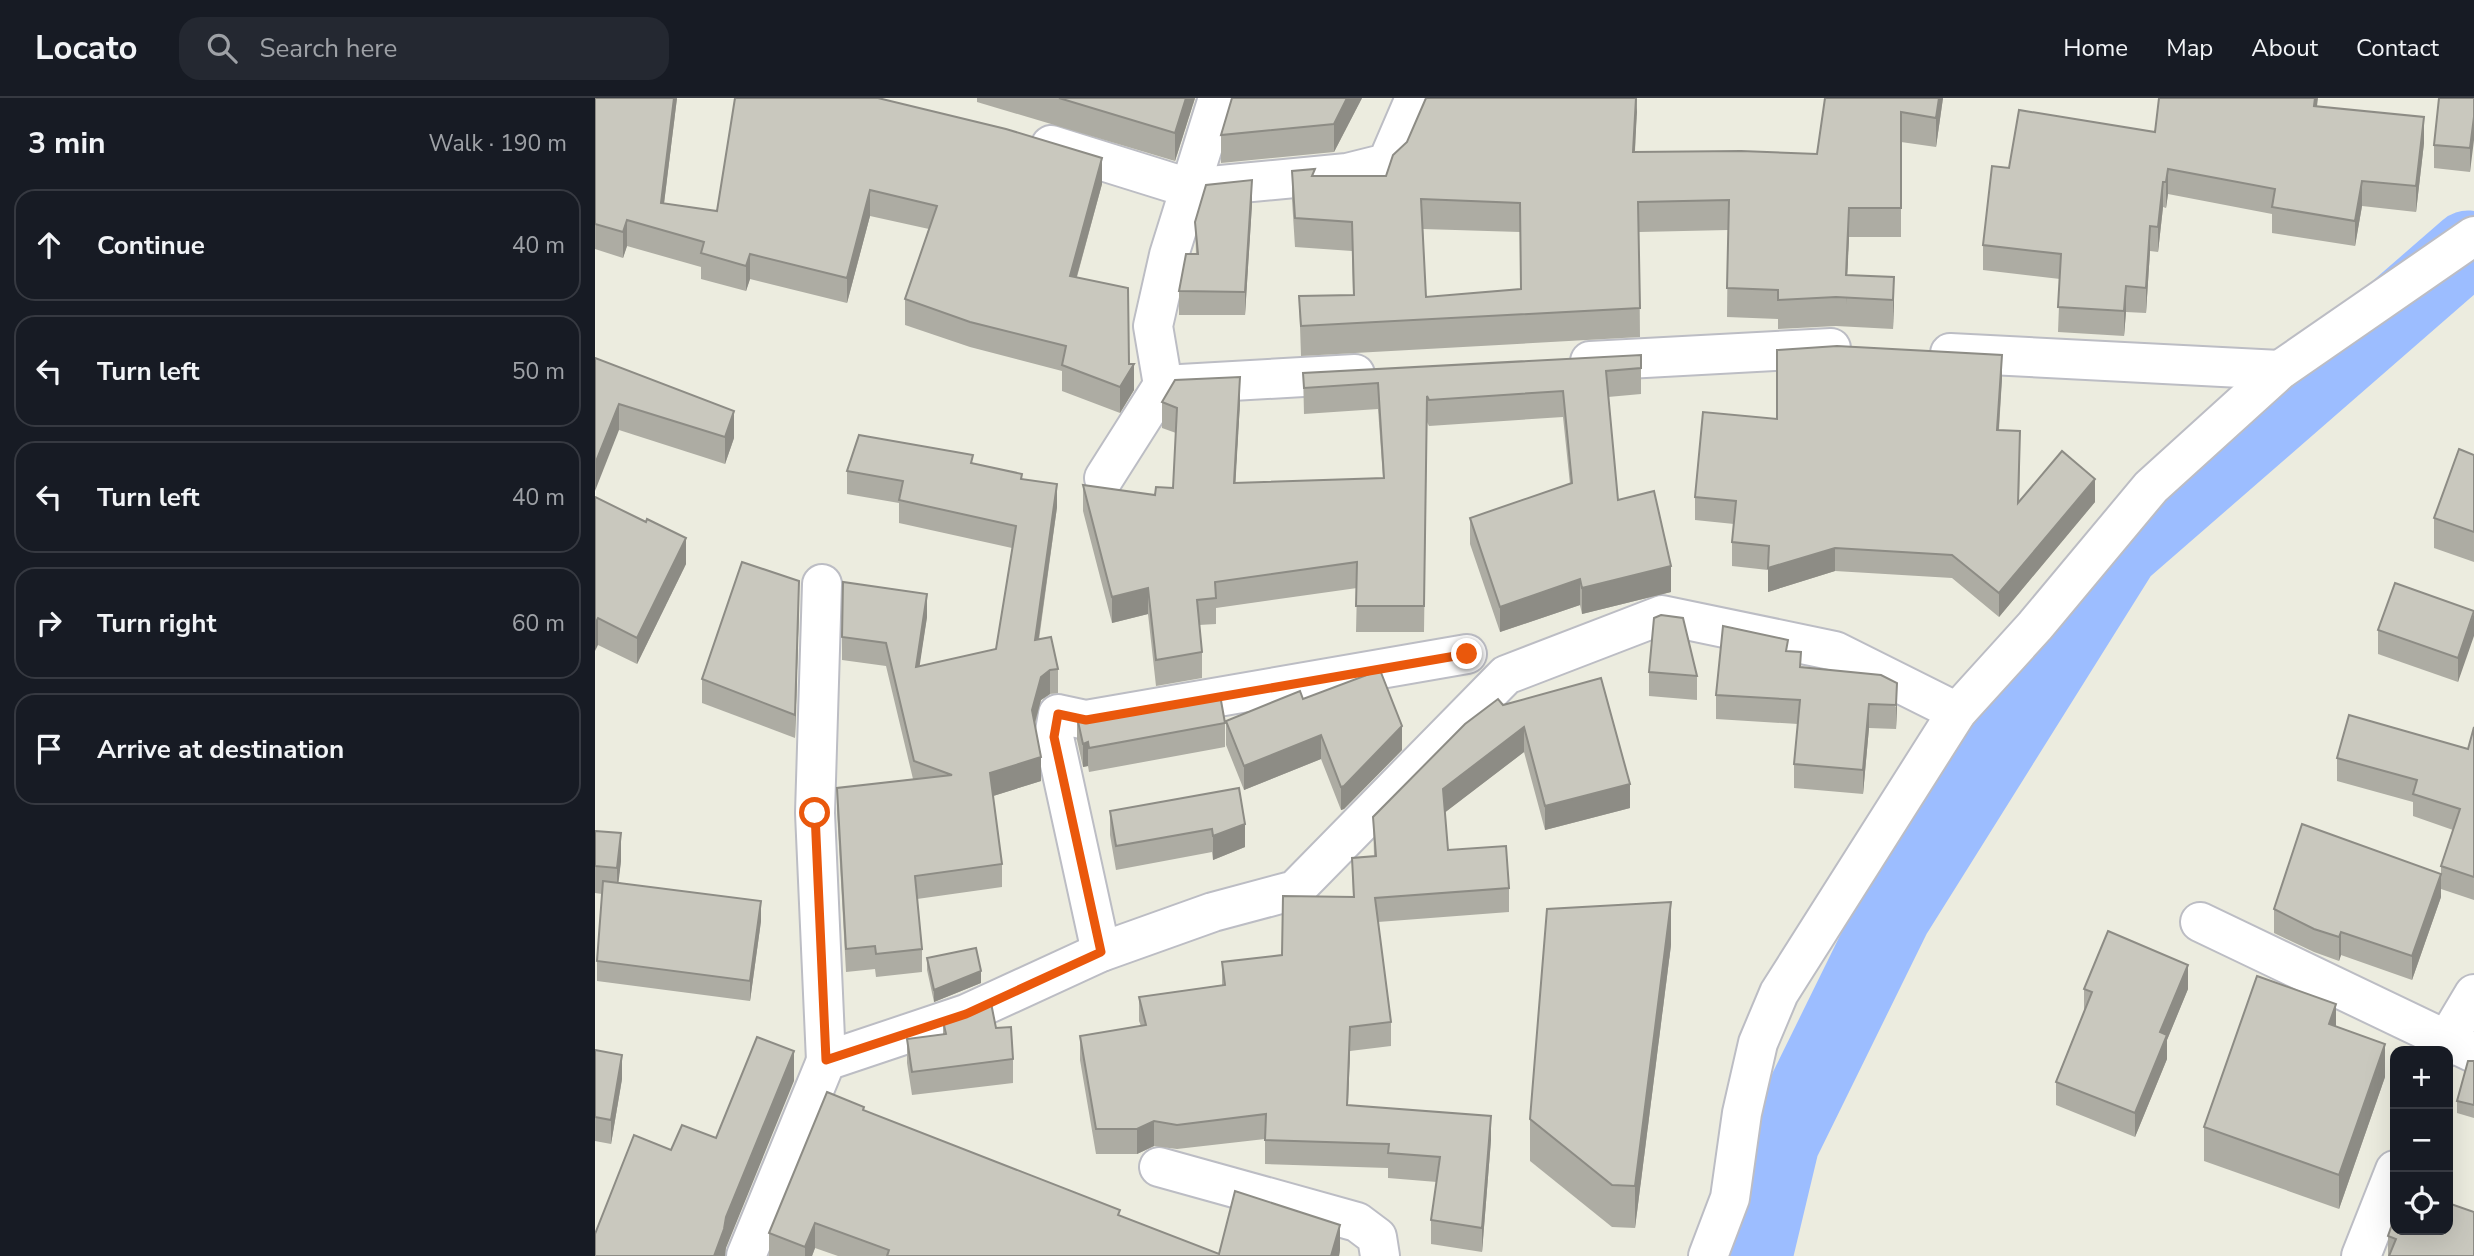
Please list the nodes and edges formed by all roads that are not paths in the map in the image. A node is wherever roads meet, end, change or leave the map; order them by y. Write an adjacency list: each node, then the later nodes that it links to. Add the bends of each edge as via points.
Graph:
1 (1218, 98): 4 (street)
2 (1415, 98): 4 (street, via 1387,163 1347,173)
3 (1012, 133): 4 (street)
4 (1189, 188): 11 (street, via 1153,326)
5 (2474, 236): 9 (street)
6 (1865, 349): 8 (street)
7 (1920, 352): 9 (street)
8 (1548, 364)
9 (2280, 370): 15 (street, via 2151,487)
10 (1397, 372): 11 (street)
11 (1163, 385): 12 (street)
12 (1104, 478)
13 (822, 584): 21 (street, via 815,813)
14 (1467, 654): 17 (street, via 1086,720 1058,714 1054,737)
15 (1957, 712): 17 (street, via 1835,651 1662,615 1506,675 1295,890 1213,912); 26 (street, via 1779,993 1758,1043 1730,1198)
16 (2200, 922): 19 (street)
17 (1101, 952): 21 (street, via 966,1014)
18 (2474, 994): 20 (street)
19 (2449, 1046)
20 (2453, 1048)
21 (826, 1060): 24 (street)
22 (1159, 1167): 25 (street, via 1357,1222 1377,1237)
23 (2394, 1172): 27 (street)
24 (746, 1256)
25 (1380, 1256)
26 (1708, 1256)
27 (2361, 1256)

